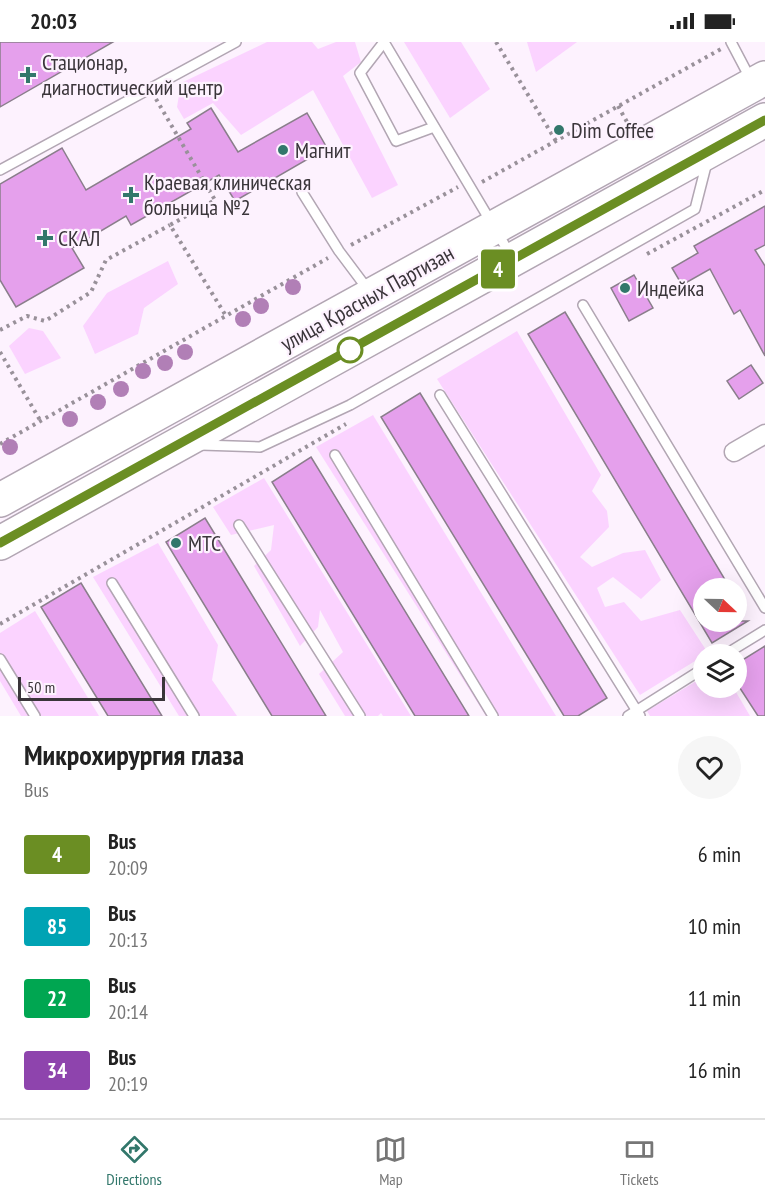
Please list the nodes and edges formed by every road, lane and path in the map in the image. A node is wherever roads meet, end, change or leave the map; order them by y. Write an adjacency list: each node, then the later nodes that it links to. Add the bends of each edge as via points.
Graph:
1 (236, 42): 6 (lane)
2 (384, 42): 10 (lane); 10 (lane, via 360,73 396,141)
3 (496, 42): 11 (path)
4 (730, 42): 5 (lane); 7 (path)
5 (759, 81): 17 (highway, улица Красных Партизан)
6 (149, 88): 13 (lane); 16 (path, via 215,200)
7 (618, 106): 9 (path); 11 (path)
8 (765, 120): 12 (highway, улица Красных Партизан)
9 (627, 122)
10 (434, 127): 14 (lane)
11 (556, 141): 14 (path, via 484,182)
12 (710, 150): 19 (highway, улица Красных Партизан); 29 (lane, via 695,210 350,405 260,447)
13 (0, 170)
14 (468, 182): 17 (lane); 18 (path)
15 (302, 192): 18 (lane)
16 (170, 225): 22 (path); 23 (path, via 106,260 91,292 45,321 27,316)
17 (495, 226): 19 (lane); 20 (highway, улица Красных Партизан)
18 (339, 251): 20 (lane); 22 (path)
19 (514, 261): 29 (highway, улица Красных Партизан)
20 (372, 296): 32 (highway, улица Красных Партизан)
21 (583, 305): 36 (lane)
22 (226, 316): 26 (path)
23 (0, 330)
24 (0, 352): 26 (path)
25 (440, 395): 41 (lane)
26 (40, 420): 28 (path)
27 (765, 434): 30 (street)
28 (0, 444)
29 (180, 444): 34 (highway, улица Красных Партизан)
30 (734, 452)
31 (335, 455): 45 (lane)
32 (0, 500)
33 (238, 525): 44 (lane)
34 (0, 543)
35 (112, 583): 43 (lane)
36 (765, 608)
37 (765, 630): 38 (lane)
38 (742, 644)
39 (0, 659): 42 (lane)
40 (693, 676): 41 (lane)
41 (638, 713): 46 (lane)
42 (35, 716)
43 (194, 716)
44 (360, 716)
45 (493, 716)
46 (628, 716)

